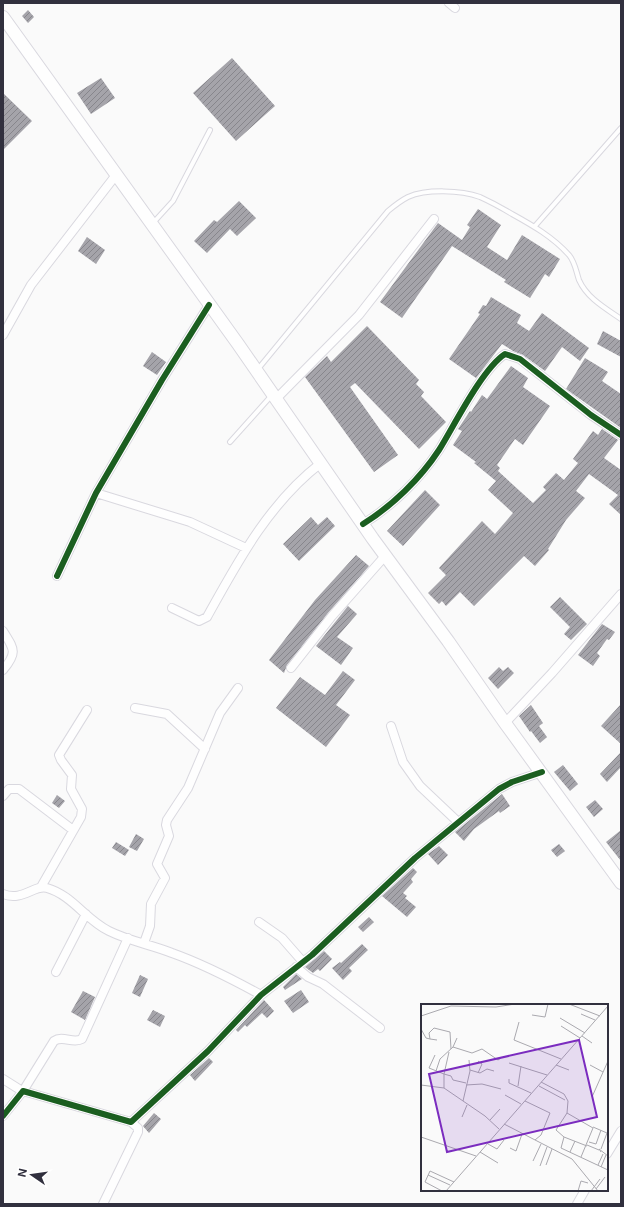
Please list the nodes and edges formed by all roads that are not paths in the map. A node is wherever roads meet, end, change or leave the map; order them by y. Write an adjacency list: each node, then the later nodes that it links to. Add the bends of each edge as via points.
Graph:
1 (3, 17): 4 (main road)
2 (621, 128): 7 (lane)
3 (210, 130): 6 (lane, via 173,201)
4 (116, 175): 6 (main road); 10 (street, via 31,285)
5 (434, 220): 12 (street, via 358,315)
6 (152, 225): 8 (main road)
7 (535, 226): 9 (lane, via 569,255 587,292); 11 (lane, via 470,194 446,192 409,197 388,211)
8 (209, 305): 11 (main road); 16 (street)
9 (621, 319)
10 (3, 335)
11 (256, 371): 12 (main road)
12 (274, 397): 14 (lane); 15 (main road)
13 (621, 435): 17 (street, via 591,415 520,359 505,354 498,358 426,467 392,503)
14 (230, 442)
15 (321, 463): 17 (main road); 18 (street, via 310,471 260,526)
16 (96, 493): 18 (street, via 190,522); 20 (street)
17 (362, 524): 19 (main road)
18 (246, 548): 22 (street, via 207,617 199,621)
19 (385, 556): 24 (street, via 332,616); 29 (main road)
20 (57, 576)
21 (619, 598): 29 (street)
22 (172, 608)
23 (3, 631): 25 (street, via 14,653 12,660)
24 (291, 668)
25 (3, 670)
26 (238, 688): 31 (street, via 220,713)
27 (136, 708): 31 (street, via 167,714)
28 (87, 710): 35 (street, via 59,754 72,775 71,789 82,809)
29 (505, 723): 32 (main road)
30 (391, 726): 34 (street, via 403,762 420,786)
31 (205, 749): 42 (street, via 188,788 167,820 169,836 157,864 164,882 151,904 150,926)
32 (542, 772): 34 (street, via 499,789); 36 (main road)
33 (3, 796): 35 (street, via 9,789 19,789)
34 (458, 822): 43 (street, via 415,858)
35 (73, 830): 37 (street)
36 (621, 883)
37 (41, 887): 38 (street, via 15,897); 39 (street, via 71,901)
38 (3, 894)
39 (86, 914): 41 (street, via 100,926); 45 (street)
40 (259, 922): 43 (street, via 282,938)
41 (128, 938): 42 (street); 49 (street, via 82,1039 77,1041 60,1038 54,1041)
42 (144, 943): 46 (street, via 173,953)
43 (303, 962): 44 (street)
44 (296, 967): 46 (street); 47 (street, via 308,978 323,984)
45 (56, 972)
46 (261, 995): 51 (street, via 208,1051)
47 (380, 1028)
48 (3, 1079): 49 (street)
49 (23, 1091): 50 (street); 51 (street)
50 (3, 1116)
51 (131, 1122): 55 (street, via 138,1128 138,1132)
52 (621, 1131): 53 (street)
53 (608, 1152)
54 (584, 1191): 56 (street)
55 (103, 1204)
56 (577, 1204)

